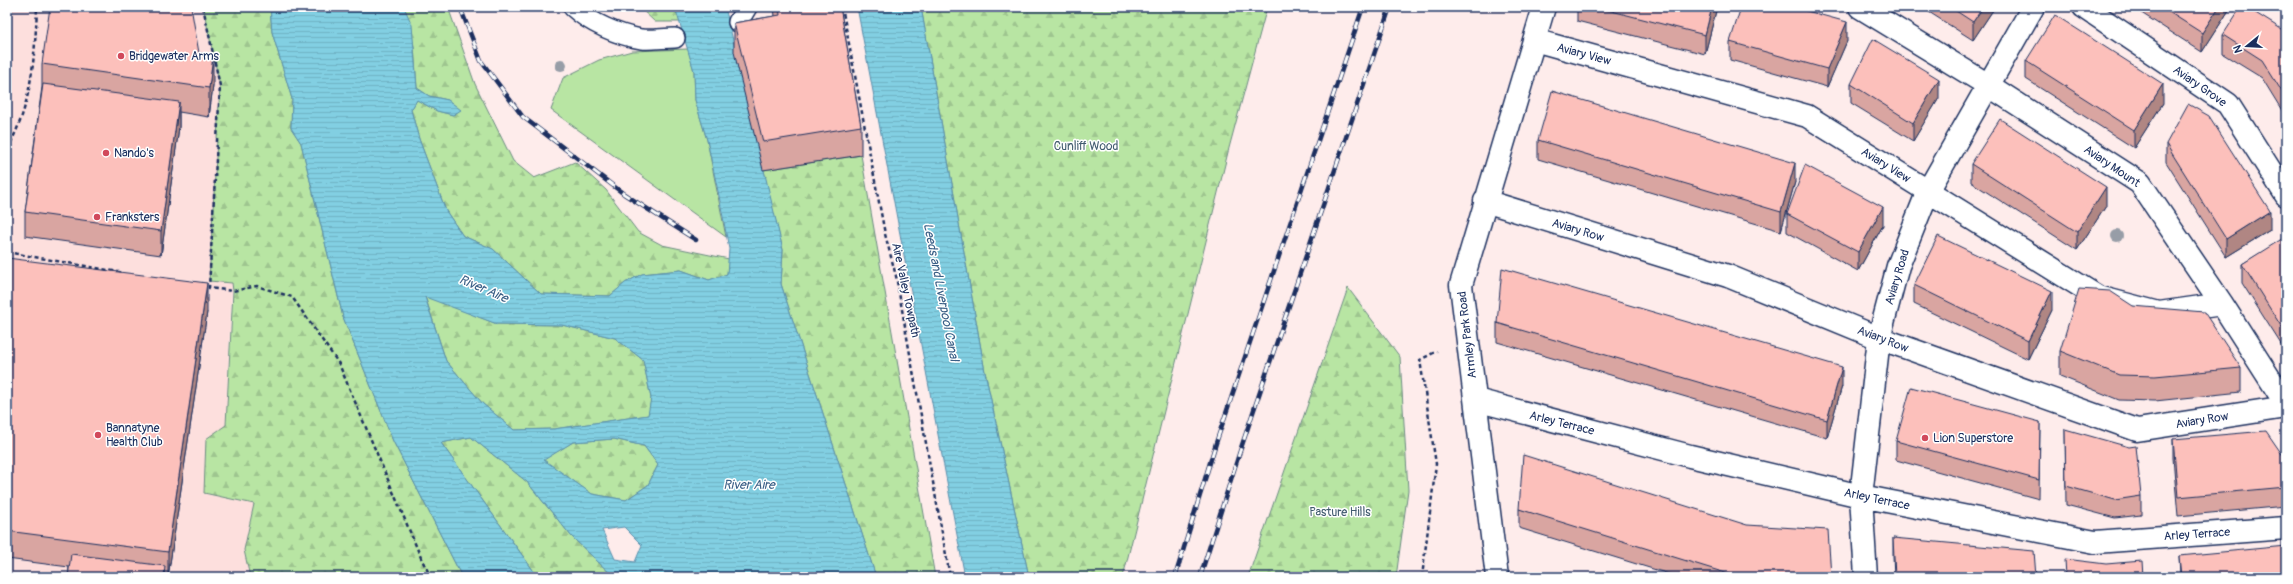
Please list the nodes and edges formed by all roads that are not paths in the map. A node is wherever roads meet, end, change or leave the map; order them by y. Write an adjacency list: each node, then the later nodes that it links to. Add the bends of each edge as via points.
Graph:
1 (573, 7): 6 (lane, via 613,31 641,39)
2 (1544, 7): 7 (street, Armley Park Road)
3 (1860, 7): 8 (street, Aviary Mount)
4 (2033, 7): 8 (street, Aviary Road)
5 (2084, 7): 10 (street, Aviary Grove, via 2228,104)
6 (675, 38)
7 (1534, 40): 9 (street, Aviary View, via 1807,116); 11 (street, Armley Park Road)
8 (1988, 85): 9 (street, Aviary Road); 12 (street, Aviary Mount, via 2140,183)
9 (1928, 191): 12 (street, Aviary View, via 2098,297 2159,313); 13 (street, Aviary Road, via 1898,266)
10 (2286, 195)
11 (1485, 201): 13 (street, Aviary Row, via 1728,276); 14 (street, Armley Park Road, via 1461,285)
12 (2222, 304): 15 (street, Aviary Mount)
13 (1879, 338): 15 (street, Aviary Row, via 2137,430); 16 (street, Aviary Road)
14 (1476, 400): 16 (street, Arley Terrace, via 1690,456); 18 (street, Armley Park Road)
15 (2286, 406)
16 (1861, 496): 17 (street, Arley Terrace, via 2095,542); 19 (street, Aviary Road)
17 (2286, 528)
18 (1497, 577)
19 (1866, 577)

